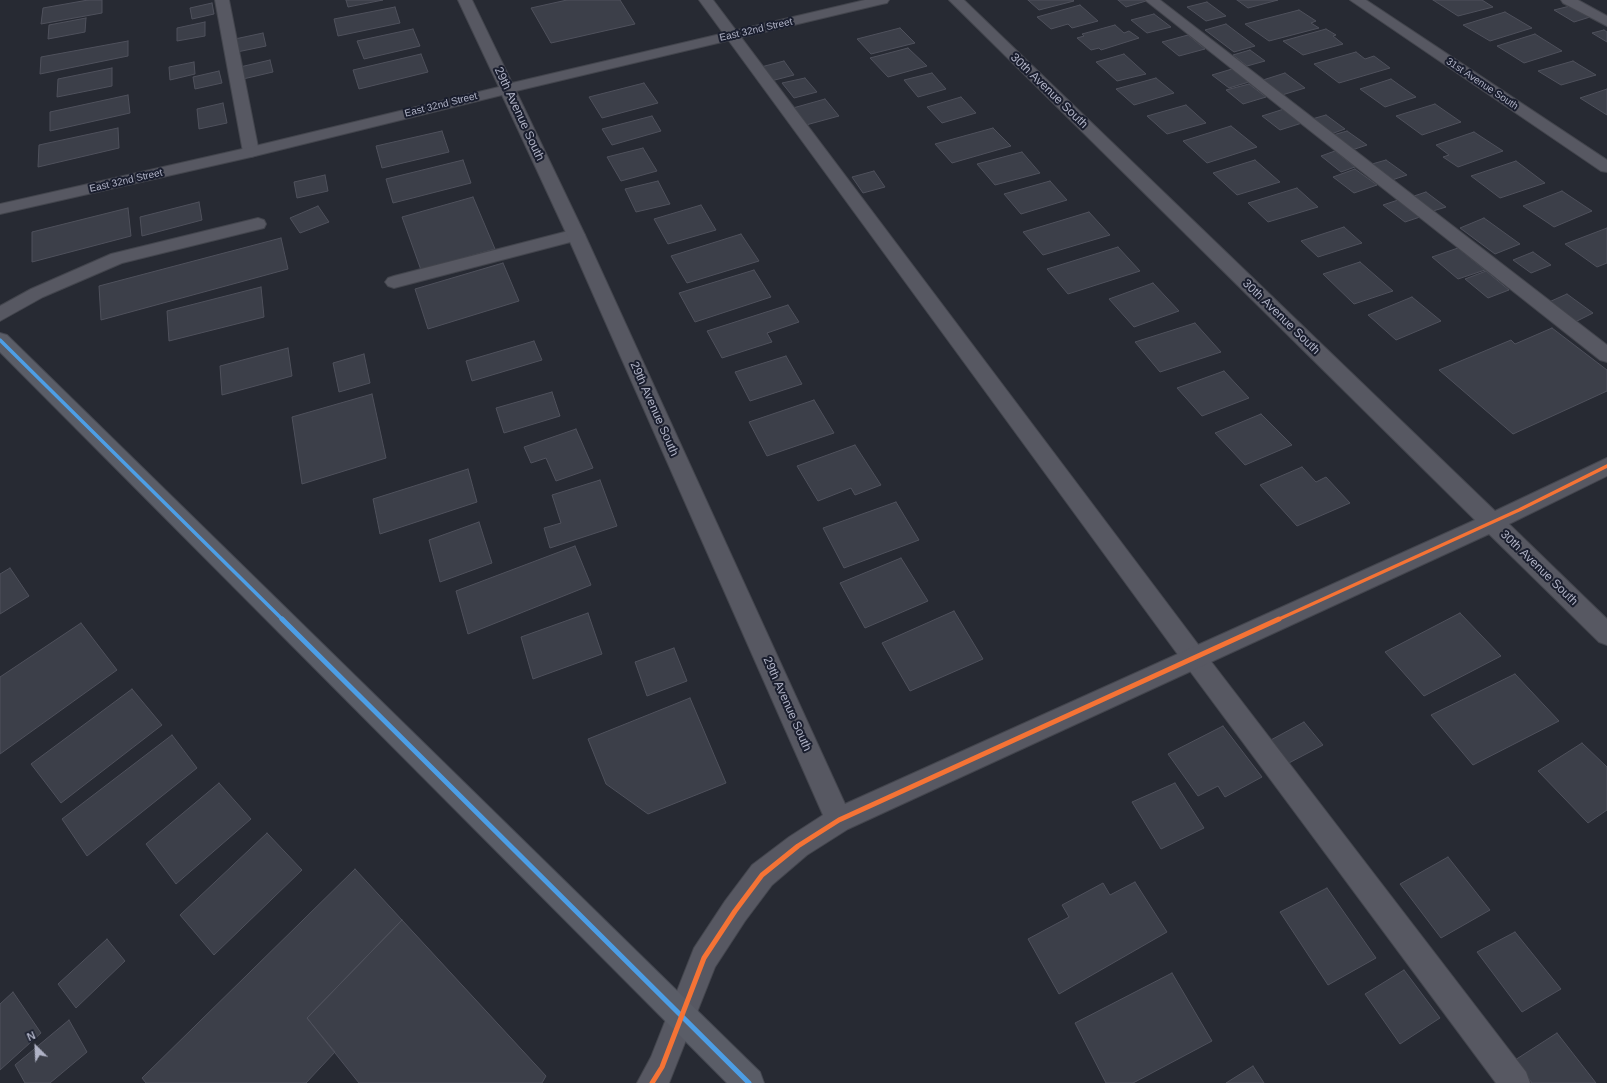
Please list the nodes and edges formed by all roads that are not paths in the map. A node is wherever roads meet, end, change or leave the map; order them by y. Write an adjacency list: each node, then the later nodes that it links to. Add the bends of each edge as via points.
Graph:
1 (222, 0): 12 (street)
2 (465, 0): 11 (street, 29th Avenue South)
3 (706, 0): 10 (street)
4 (882, 0): 10 (street, East 32nd Street)
5 (956, 0): 22 (street, 30th Avenue South)
6 (1152, 0): 20 (street)
7 (1357, 0): 13 (street, 31st Avenue South)
8 (1568, 0): 9 (street)
9 (1607, 22)
10 (732, 36): 11 (street, East 32nd Street); 24 (street)
11 (507, 89): 12 (street, East 32nd Street); 16 (street, 29th Avenue South)
12 (251, 152): 14 (street, East 32nd Street)
13 (1607, 167)
14 (0, 209)
15 (258, 224): 18 (street, via 117,258 38,293)
16 (576, 234): 17 (street); 25 (street, 29th Avenue South)
17 (394, 282)
18 (0, 314)
19 (0, 340): 26 (main road)
20 (1607, 355)
21 (1607, 466): 22 (street)
22 (1492, 523): 23 (street, 30th Avenue South); 24 (street)
23 (1607, 634)
24 (1196, 659): 25 (street); 29 (street)
25 (839, 820): 26 (street, via 798,846 762,875 734,911 704,958)
26 (680, 1017): 27 (street, via 662,1068); 28 (main road)
27 (652, 1083)
28 (749, 1083)
29 (1515, 1083)

